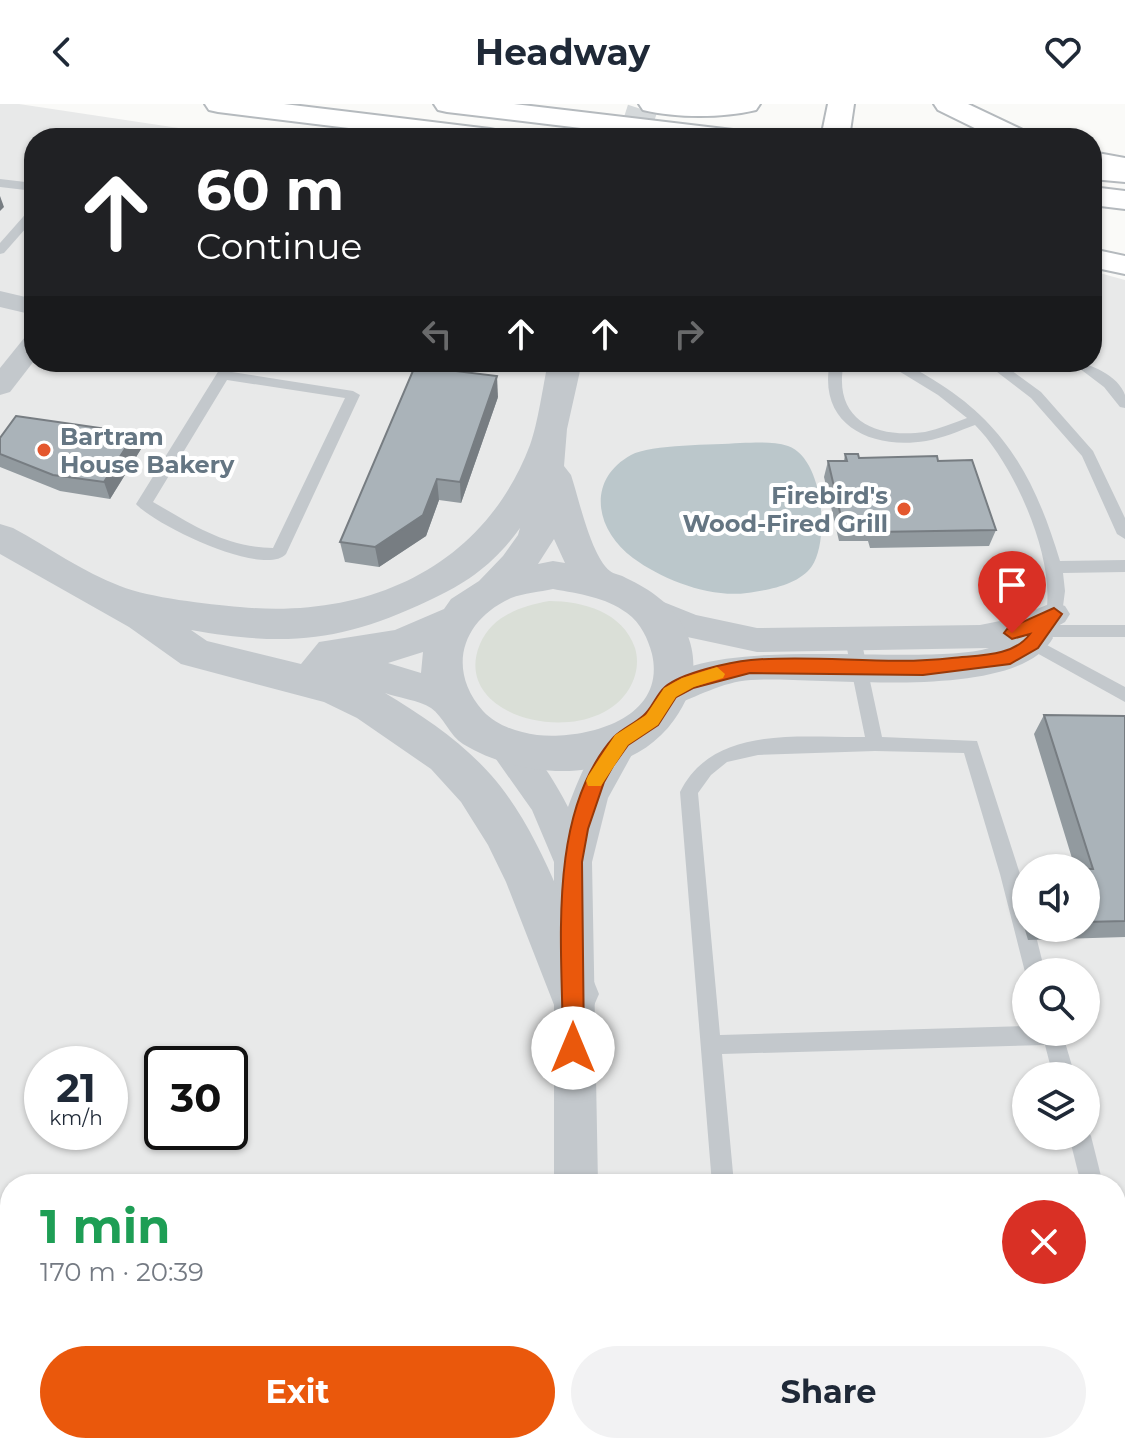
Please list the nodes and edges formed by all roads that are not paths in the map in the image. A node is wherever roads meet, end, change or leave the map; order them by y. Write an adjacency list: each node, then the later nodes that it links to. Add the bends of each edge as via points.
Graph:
1 (218, 104): 7 (main road)
2 (447, 104): 8 (main road)
3 (652, 104): 4 (main road)
4 (747, 104)
5 (841, 104): 9 (main road)
6 (947, 104): 10 (main road)
7 (416, 128)
8 (649, 128)
9 (837, 128)
10 (996, 128)
11 (1102, 162): 12 (main road)
12 (1125, 166)
13 (1102, 172): 14 (main road)
14 (1125, 174)
15 (0, 183): 16 (lane)
16 (24, 186)
17 (1102, 197): 18 (main road)
18 (1125, 200)
19 (24, 223): 20 (lane)
20 (0, 250)
21 (1102, 260): 22 (main road)
22 (1125, 265)
23 (0, 299): 24 (street)
24 (24, 305)
25 (24, 356): 33 (street)
26 (226, 372): 27 (lane, via 144,504 206,539 246,553 278,554 353,395)
27 (247, 372)
28 (563, 372): 36 (street)
29 (834, 372): 35 (lane, via 837,408 857,424 887,436 920,437)
30 (911, 372): 35 (lane)
31 (1005, 372): 37 (lane, via 1036,395 1088,454)
32 (1092, 372): 34 (lane)
33 (0, 386)
34 (1125, 404)
35 (978, 419): 40 (lane, via 1014,463)
36 (547, 446): 41 (street, via 569,529); 42 (street, via 537,537); 43 (street, via 513,508 478,555 445,578 391,602 344,619 287,623)
37 (1125, 534)
38 (0, 537): 43 (street)
39 (1125, 566): 40 (lane)
40 (1056, 567): 46 (lane, via 1059,593)
41 (595, 579): 42 (street, via 534,576); 44 (street)
42 (495, 588): 45 (street)
43 (129, 609): 45 (street, via 242,646 318,654 374,653); 51 (street, via 199,644 374,674); 57 (street, via 195,653 335,689 372,706 446,757 477,789 504,831)
44 (651, 609): 48 (street, via 732,636); 49 (street, via 674,648)
45 (453, 621): 51 (street, via 439,657)
46 (1043, 630): 47 (lane); 48 (street, via 1010,658 974,665 923,668); 50 (lane)
47 (1125, 631)
48 (855, 653): 49 (street, via 750,667 688,682); 53 (lane)
49 (670, 693): 52 (street, via 652,720)
50 (1125, 695)
51 (447, 697): 54 (street, via 471,727)
52 (622, 740): 54 (street, via 564,755); 55 (street, via 595,780)
53 (875, 744): 56 (lane, via 971,746); 59 (lane, via 728,754 701,771 689,792)
54 (504, 745): 55 (street, via 542,790)
55 (573, 862): 57 (street)
56 (1031, 958)
57 (574, 994): 61 (street)
58 (1012, 1035): 59 (lane)
59 (709, 1045): 62 (lane)
60 (1084, 1150): 63 (lane)
61 (576, 1174)
62 (722, 1174)
63 (1090, 1174)

